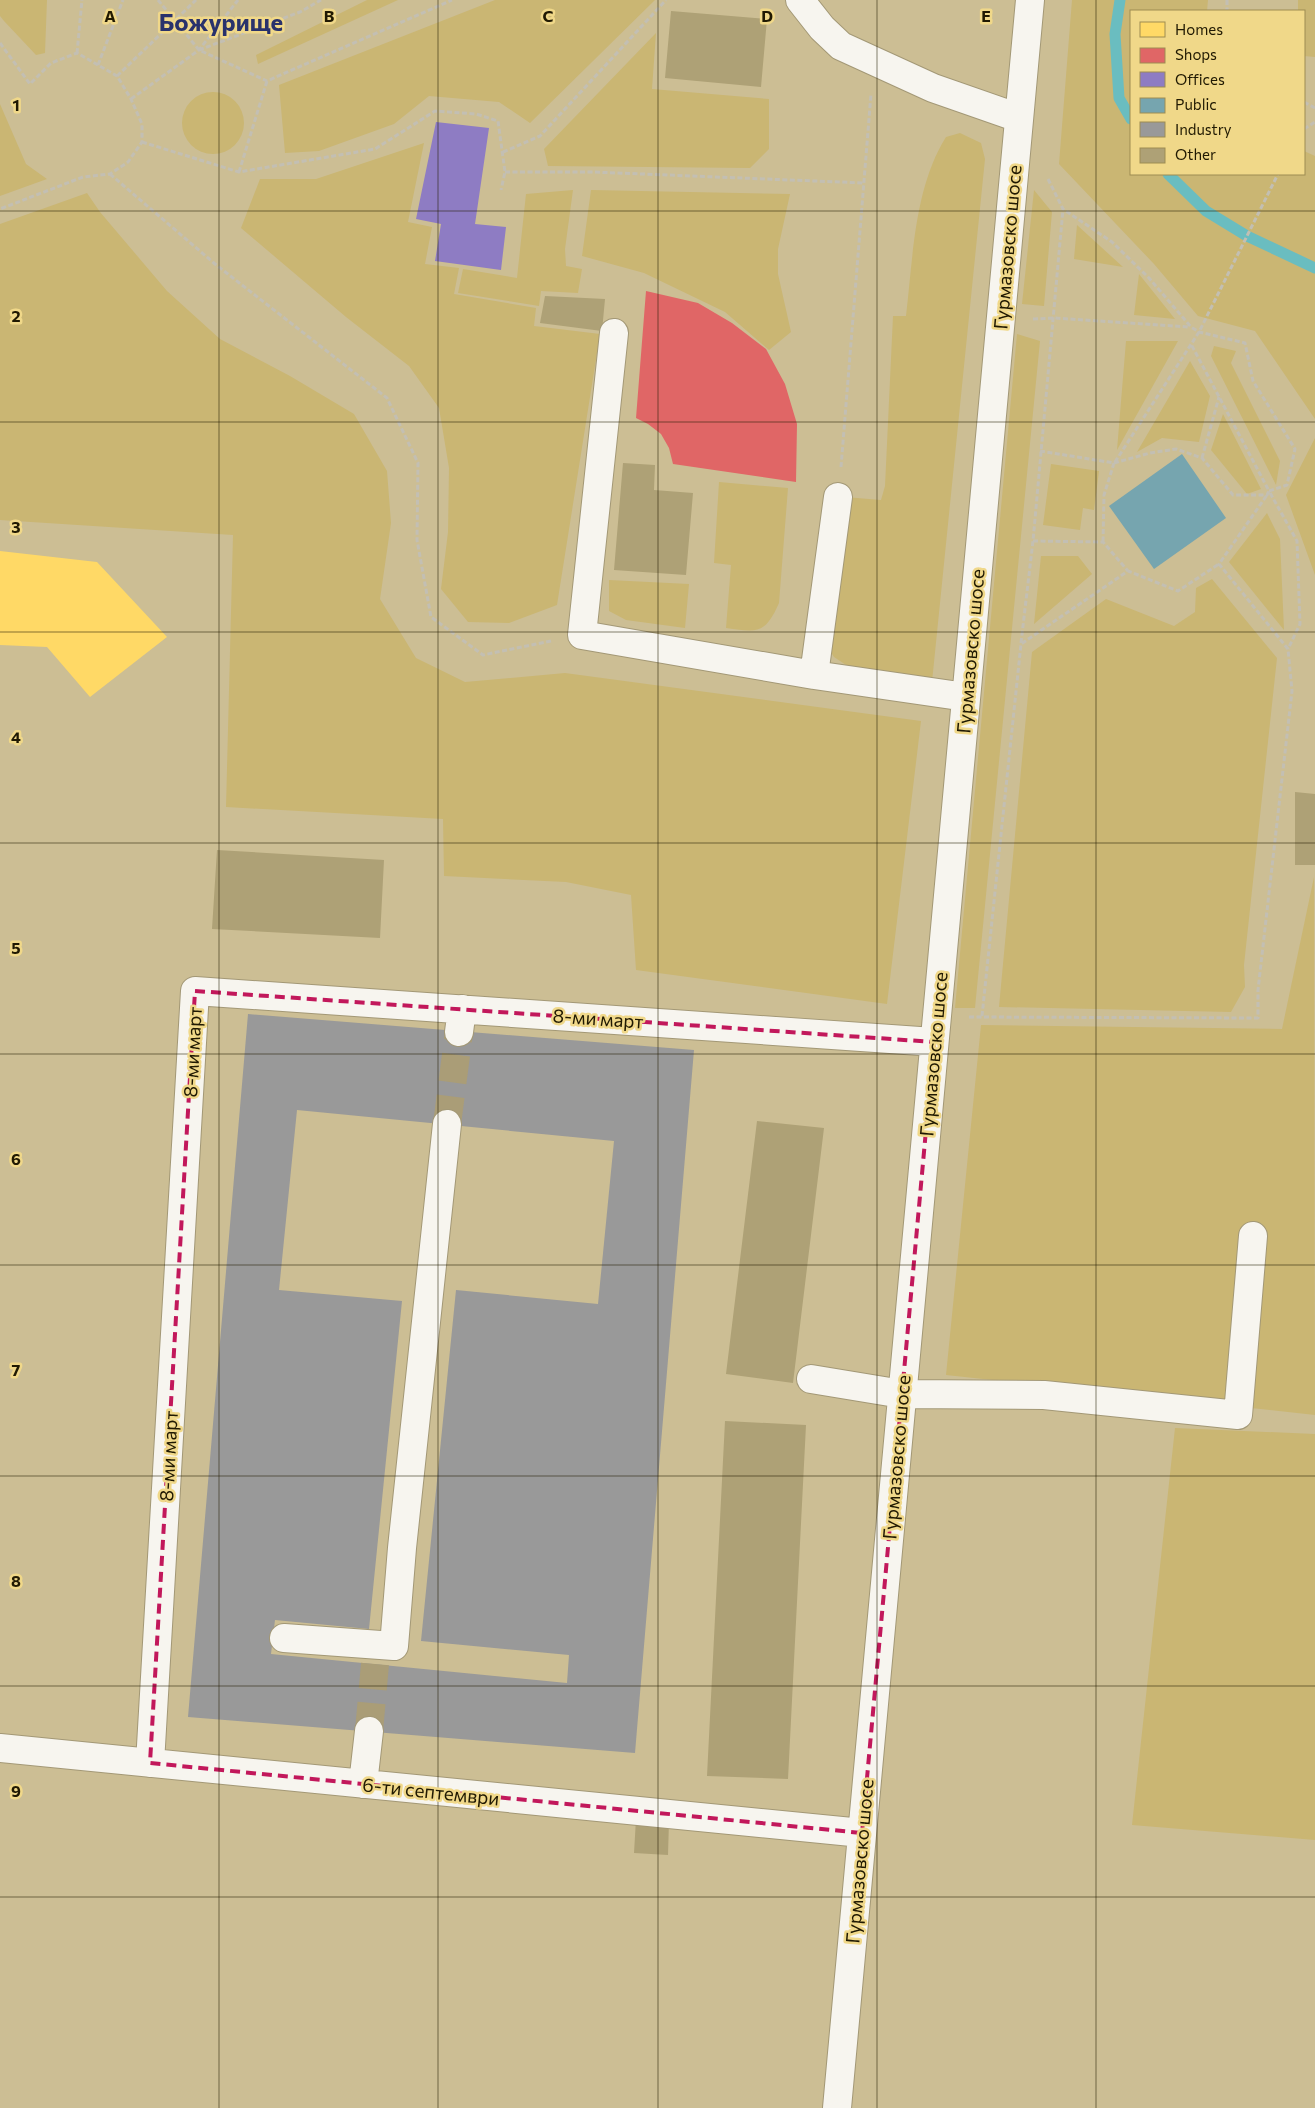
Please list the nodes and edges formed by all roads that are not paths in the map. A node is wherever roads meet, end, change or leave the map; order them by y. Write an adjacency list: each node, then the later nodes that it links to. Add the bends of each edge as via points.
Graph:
1 (800, 0): 3 (street, via 831,39 841,46 933,88)
2 (1030, 0): 3 (street, Гурмазовско шосе)
3 (1019, 118): 7 (street, Гурмазовско шосе)
4 (614, 332): 6 (street, via 582,635)
5 (838, 497): 6 (street)
6 (814, 675): 7 (street)
7 (966, 697): 8 (street, Гурмазовско шосе)
8 (935, 1030): 12 (street, Гурмазовско шосе); 16 (street, 8-ми март, via 460,1020 195,991)
9 (447, 1124): 13 (street, via 394,1646 376,1654)
10 (1253, 1236): 12 (street, via 1238,1415 1044,1395)
11 (811, 1378): 12 (street)
12 (902, 1394): 18 (street, Гурмазовско шосе)
13 (284, 1638)
14 (368, 1731): 17 (street)
15 (0, 1748): 16 (street, 6-ти септември)
16 (150, 1763): 17 (street, 6-ти септември)
17 (364, 1784): 18 (street, 6-ти септември)
18 (862, 1833): 19 (street, Гурмазовско шосе)
19 (837, 2108)

